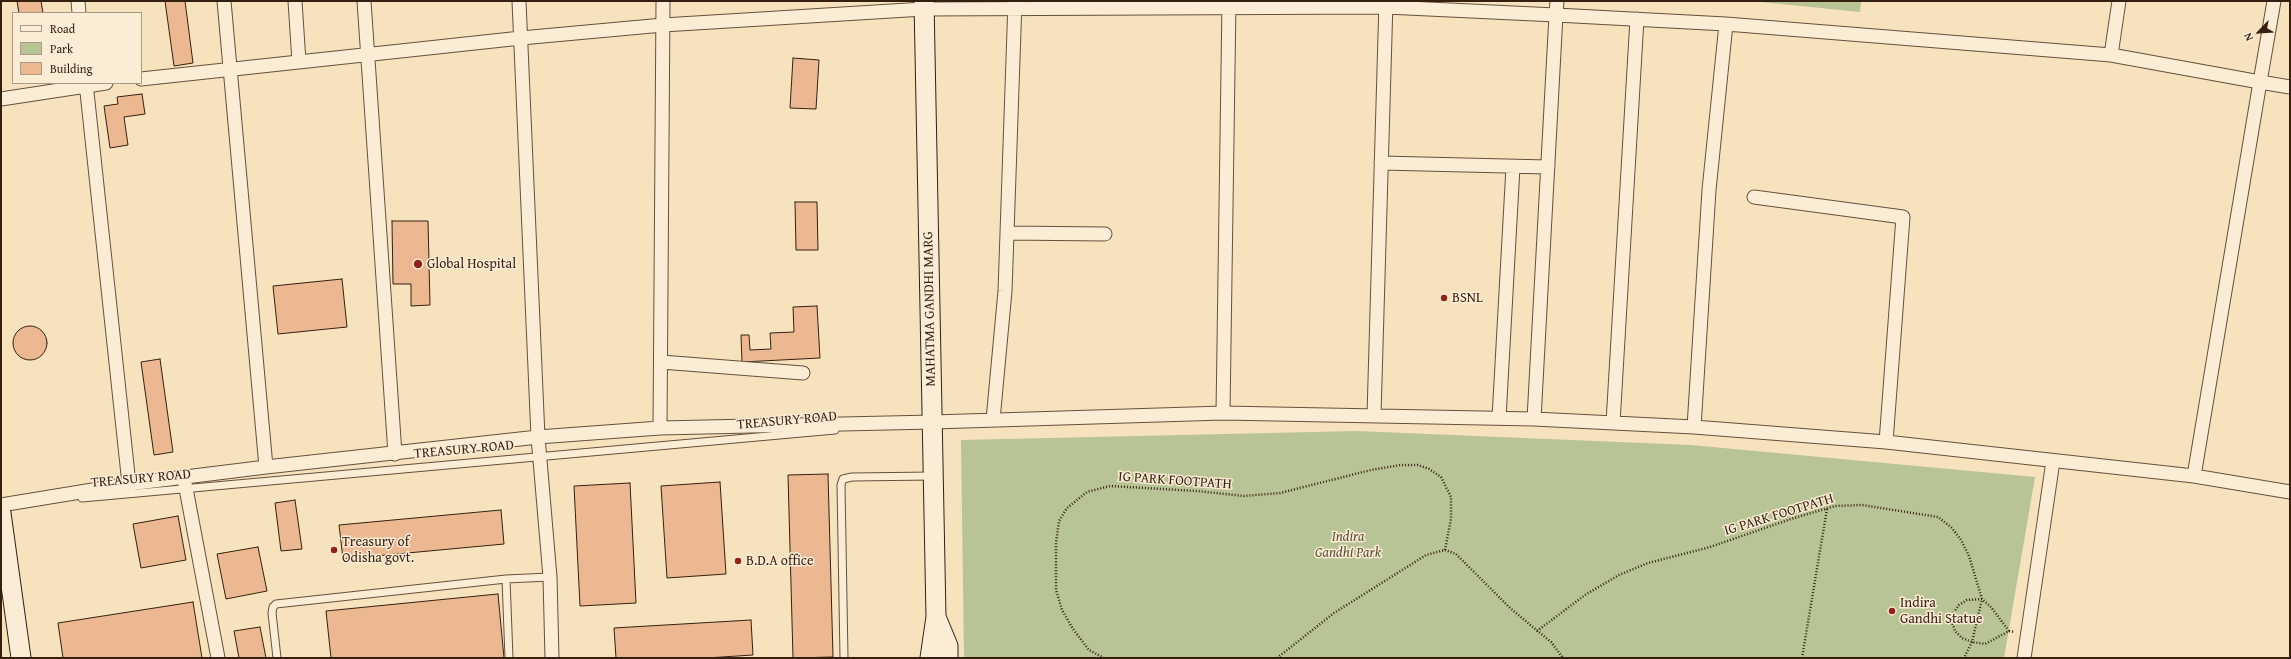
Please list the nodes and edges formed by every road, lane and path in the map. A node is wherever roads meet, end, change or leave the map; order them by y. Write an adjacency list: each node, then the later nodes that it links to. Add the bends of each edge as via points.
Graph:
1 (78, 1): 18 (street)
2 (224, 1): 27 (street)
3 (295, 1): 26 (street)
4 (364, 1): 24 (street)
5 (520, 1): 23 (street)
6 (663, 1): 22 (street)
7 (1557, 1): 19 (street)
8 (2119, 1): 25 (street)
9 (2274, 1): 29 (street)
10 (1145, 4): 11 (street); 15 (street)
11 (1229, 4): 12 (street); 41 (street)
12 (1302, 4): 13 (street)
13 (1386, 4): 17 (street); 33 (street)
14 (924, 5): 15 (street); 16 (street); 46 (main road, MAHATMA GANDHI MARG)
15 (1015, 5): 37 (street)
16 (874, 6): 22 (street)
17 (1469, 6): 19 (street)
18 (79, 12)
19 (1556, 15): 20 (street); 35 (street)
20 (1637, 19): 21 (street); 47 (street)
21 (1726, 24): 25 (street); 48 (street, via 1709,190)
22 (663, 25): 23 (street); 39 (street)
23 (521, 38): 24 (street); 50 (street)
24 (367, 54): 26 (street); 52 (street)
25 (2111, 55): 29 (street)
26 (299, 62): 27 (street)
27 (229, 70): 28 (street); 55 (street)
28 (142, 79)
29 (2260, 82): 31 (street); 57 (street)
30 (86, 84): 32 (street); 59 (street)
31 (2290, 88)
32 (1, 99)
33 (1382, 163): 34 (street); 42 (street)
34 (1513, 167): 35 (street); 43 (street)
35 (1548, 168): 44 (street)
36 (1754, 197): 51 (street, via 1903,217)
37 (1007, 233): 38 (street); 45 (street, via 1005,291)
38 (1105, 234)
39 (660, 362): 40 (street); 49 (street)
40 (804, 373)
41 (1223, 413): 42 (street); 45 (street)
42 (1374, 415): 43 (street)
43 (1499, 418): 44 (street)
44 (1534, 419): 47 (street)
45 (993, 420): 46 (street)
46 (925, 423): 49 (street); 53 (lane, TREASURY ROAD); 56 (main road, MAHATMA GANDHI MARG)
47 (1613, 423): 48 (street)
48 (1694, 427): 51 (street)
49 (660, 428): 50 (street)
50 (538, 437): 52 (street); 53 (street)
51 (1886, 442): 54 (street)
52 (395, 454): 55 (street)
53 (540, 456): 58 (lane, TREASURY ROAD); 64 (street)
54 (2053, 461): 57 (street); 83 (street)
55 (266, 467): 58 (street)
56 (933, 476): 67 (main road, MAHATMA GANDHI MARG); 75 (lane, via 843,479 841,485)
57 (2194, 476): 60 (street)
58 (185, 483): 59 (street); 61 (lane, TREASURY ROAD); 71 (street)
59 (129, 484): 61 (street)
60 (2290, 492)
61 (5, 507): 70 (main road)
62 (1827, 508): 66 (path, IG PARK FOOTPATH, via 1862,505 1938,517 1952,528 1961,540 1969,556); 68 (path, IG PARK FOOTPATH, via 1626,572 1580,599); 81 (path)
63 (1444, 550): 68 (path, via 1456,554 1510,608); 78 (path, IG PARK FOOTPATH, via 1451,519 1451,497 1441,477 1418,465 1371,470 1280,493 1244,496 1197,490 1110,486 1087,492 1067,508 1059,521 1056,543 1056,590 1062,610 1073,629 1090,650); 79 (path, via 1426,556 1334,613)
64 (550, 577): 65 (lane); 74 (street)
65 (506, 579): 72 (lane, via 276,604 272,613); 73 (lane)
66 (1982, 600): 69 (path, IG PARK FOOTPATH); 69 (path, via 1967,600 1954,612 1952,622 1955,631 1962,638); 69 (path, via 1991,607 2009,631 1985,644)
67 (936, 617): 76 (main road, MAHATMA GANDHI MARG); 77 (main road, MAHATMA GANDHI MARG, via 948,646)
68 (1537, 630): 80 (path, via 1551,642)
69 (1972, 642): 82 (path, IG PARK FOOTPATH)
70 (21, 658)
71 (218, 658)
72 (278, 658)
73 (508, 658)
74 (552, 658)
75 (844, 658)
76 (930, 658)
77 (948, 658)
78 (1104, 658)
79 (1277, 658)
80 (1563, 658)
81 (1802, 658)
82 (1964, 658)
83 (2024, 658)

